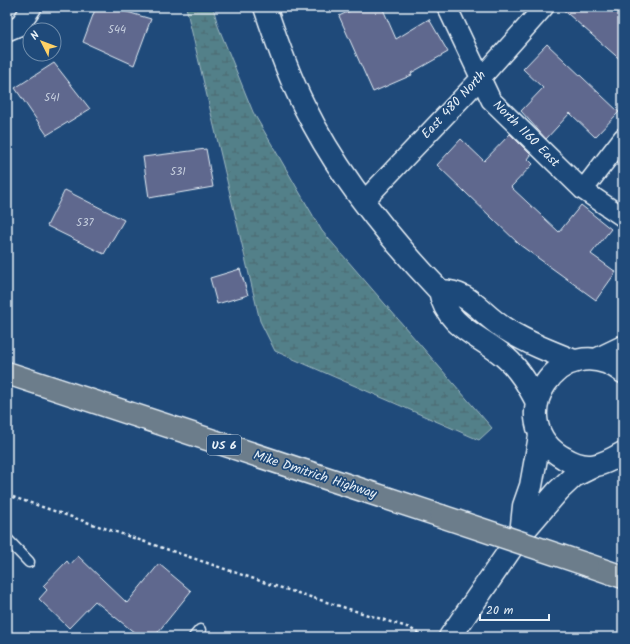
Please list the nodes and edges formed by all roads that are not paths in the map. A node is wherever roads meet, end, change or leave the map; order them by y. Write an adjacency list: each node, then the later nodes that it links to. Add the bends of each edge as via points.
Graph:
1 (32, 7): 5 (street)
2 (265, 7): 9 (main road, via 303,105 327,148)
3 (447, 7): 6 (street, North 1160 East)
4 (544, 7): 6 (street, East 480 North)
5 (13, 29)
6 (480, 79): 8 (street, North 1160 East, via 491,100); 9 (street, East 480 North)
7 (623, 138): 8 (street)
8 (583, 190): 10 (street, North 1160 East)
9 (363, 202): 11 (main road, via 403,253)
10 (623, 217)
11 (440, 291): 14 (main road, via 452,291 464,296 507,330); 17 (main road, via 442,302 457,323 506,358 523,376)
12 (623, 347): 13 (main road)
13 (598, 359): 14 (main road); 15 (main road, via 615,365)
14 (574, 361): 17 (main road, via 549,377)
15 (623, 372)
16 (7, 373): 24 (highway, Mike Dmitrich Highway / US 6, bridge)
17 (537, 402): 18 (main road)
18 (540, 436): 20 (main road, via 559,456); 21 (main road)
19 (623, 453): 20 (main road, via 606,463)
20 (592, 467): 21 (main road, via 574,476 558,490)
21 (520, 534): 25 (main road)
22 (7, 539): 23 (lane)
23 (29, 562)
24 (623, 577)
25 (450, 637)

